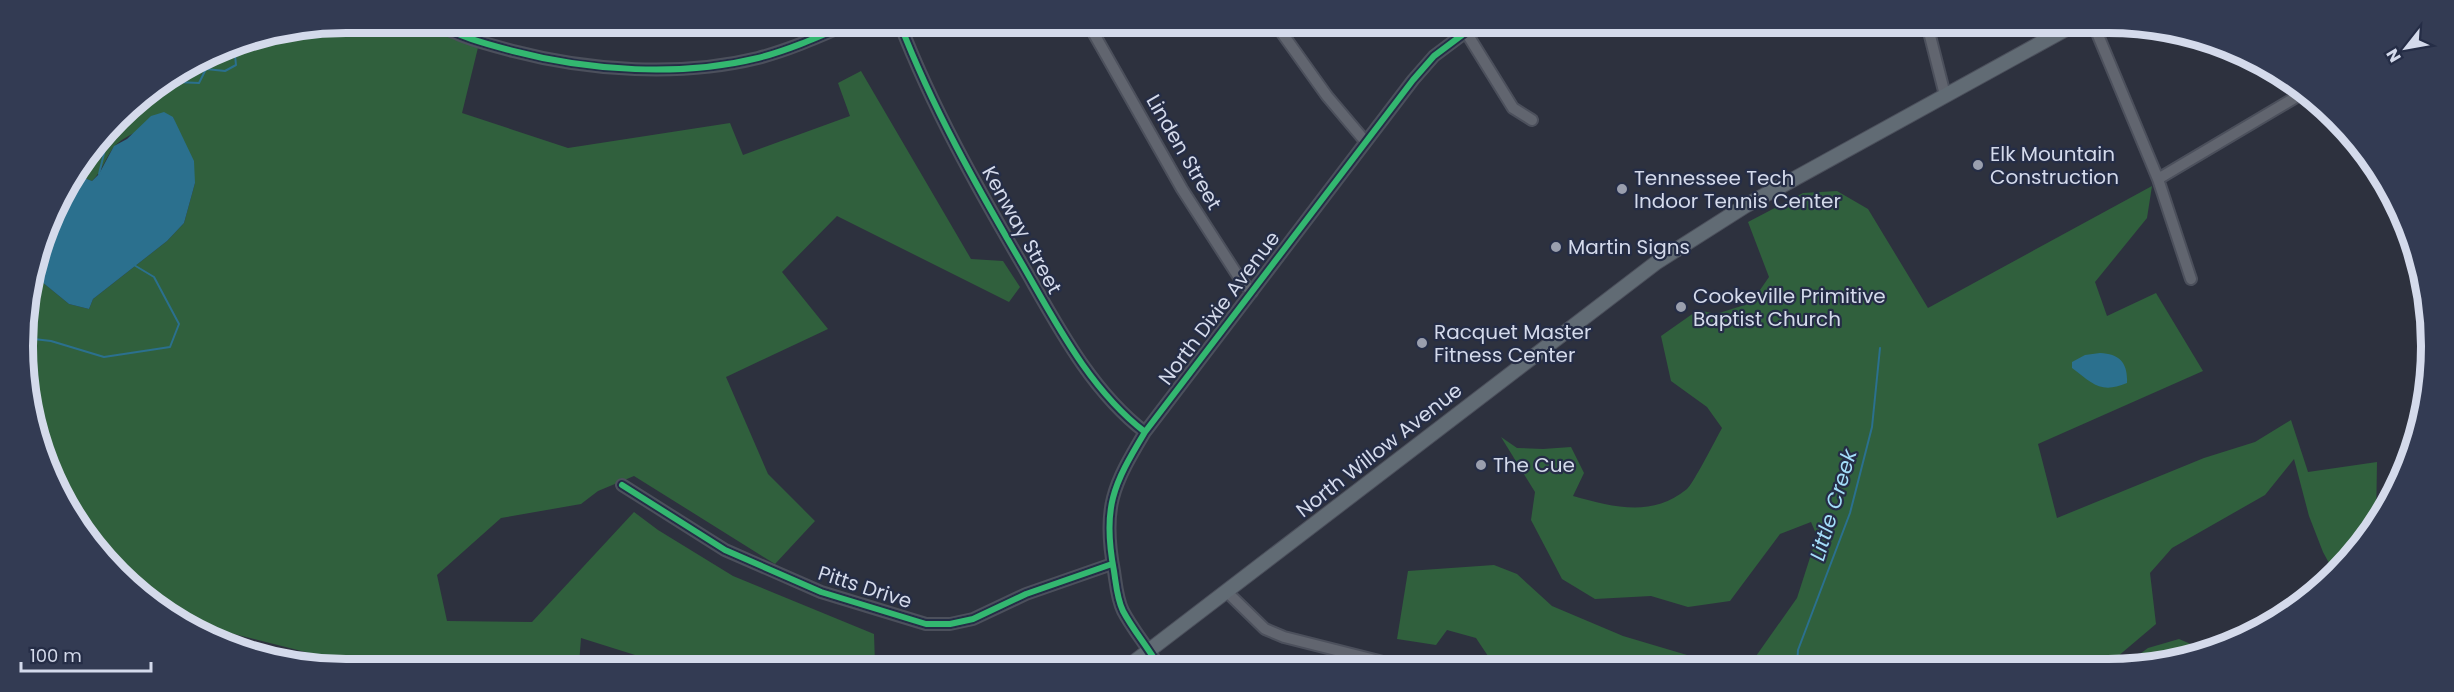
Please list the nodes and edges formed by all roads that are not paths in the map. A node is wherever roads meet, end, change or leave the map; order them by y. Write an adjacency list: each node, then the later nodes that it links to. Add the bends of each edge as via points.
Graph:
1 (455, 33): 2 (street, via 562,63 658,68 715,66 759,57)
2 (828, 33)
3 (904, 33): 18 (street, Kenway Street, via 934,101 984,196 1064,336 1112,402)
4 (1094, 33): 17 (street, Linden Street, via 1182,189)
5 (1282, 33): 14 (street, via 1320,88)
6 (1465, 33): 14 (street, North Dixie Avenue, via 1434,56)
7 (1472, 33): 13 (street, via 1513,108)
8 (1929, 33): 11 (street)
9 (2059, 33): 11 (main road, North Willow Avenue)
10 (2097, 33): 15 (street)
11 (1945, 95): 21 (main road, North Willow Avenue, via 1723,218 1657,262)
12 (2297, 97): 15 (street)
13 (1532, 120)
14 (1365, 141): 17 (street, North Dixie Avenue)
15 (2158, 179): 16 (street)
16 (2192, 279)
17 (1252, 292): 18 (street, North Dixie Avenue)
18 (1145, 432): 20 (street, North Dixie Avenue, via 1118,479 1110,504)
19 (622, 485): 20 (street, Pitts Drive, via 725,550 821,592 926,624 973,619 1026,594)
20 (1112, 564): 22 (street, North Dixie Avenue, via 1122,609)
21 (1227, 592): 22 (main road, North Willow Avenue); 25 (street, via 1265,629)
22 (1150, 651): 23 (main road, North Willow Avenue); 24 (street, North Dixie Avenue)
23 (1139, 659)
24 (1155, 659)
25 (1371, 659)

